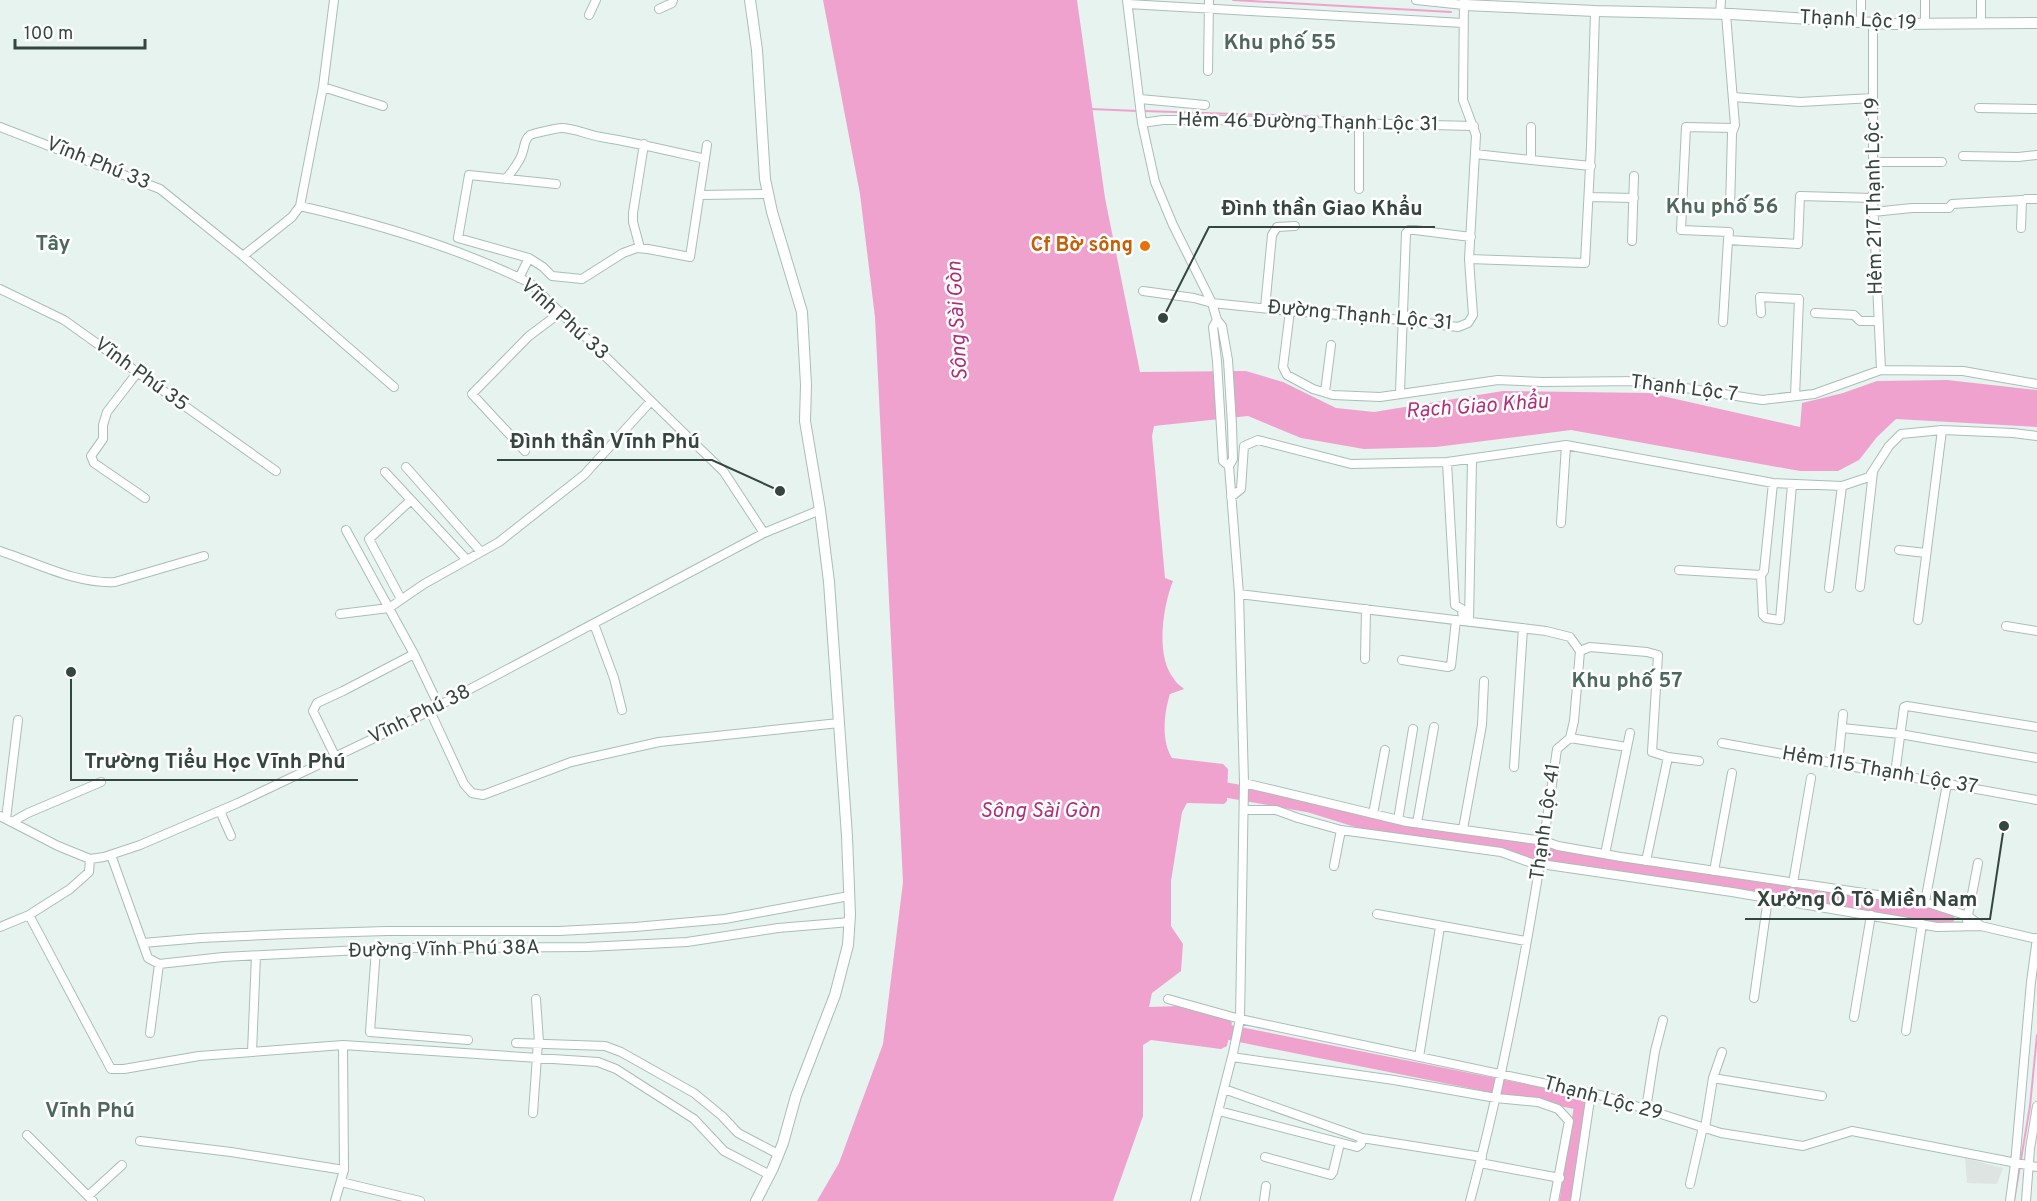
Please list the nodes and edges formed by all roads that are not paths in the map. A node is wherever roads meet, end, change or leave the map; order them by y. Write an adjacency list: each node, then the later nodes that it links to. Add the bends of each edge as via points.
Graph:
1 (334, 0): 23 (street)
2 (596, 0): 16 (street)
3 (674, 0): 13 (street)
4 (750, 0): 51 (street)
5 (1416, 0): 11 (street)
6 (1721, 0): 15 (street)
7 (1861, 0): 17 (street, Hẻm 217 Thạnh Lộc 19)
8 (1925, 0): 20 (street)
9 (1981, 0): 21 (street)
10 (1127, 2): 12 (street); 26 (street)
11 (1464, 2): 14 (street, Thạnh Lộc 19); 18 (street, Đường Thạnh Lộc 31)
12 (1208, 4): 18 (street); 22 (street)
13 (659, 9)
14 (1595, 11): 15 (street, Thạnh Lộc 19); 46 (street)
15 (1723, 14): 17 (street, Thạnh Lộc 19); 24 (street)
16 (589, 15)
17 (1867, 22): 20 (street, Thạnh Lộc 19); 25 (street, Hẻm 217 Thạnh Lộc 19)
18 (1463, 23): 33 (street, Đường Thạnh Lộc 31, via 1463,100)
19 (2037, 23): 21 (street, Thạnh Lộc 19)
20 (1925, 24): 21 (street, Thạnh Lộc 19)
21 (1981, 24)
22 (1208, 71)
23 (323, 87): 28 (street); 58 (street)
24 (1733, 97): 25 (street, via 1800,102); 36 (street)
25 (1873, 98): 44 (street, Hẻm 217 Thạnh Lộc 19)
26 (1140, 102): 27 (street); 31 (street)
27 (1205, 105)
28 (383, 106)
29 (1979, 108): 30 (street)
30 (2037, 109)
31 (1142, 120): 32 (street, Hẻm 46 Đường Thạnh Lộc 31); 73 (street, via 1155,182)
32 (1359, 124): 33 (street, Hẻm 46 Đường Thạnh Lộc 31); 50 (street)
33 (1474, 126): 39 (street, Đường Thạnh Lộc 31)
34 (0, 127): 67 (street, Vĩnh Phú 33, via 159,189)
35 (1531, 127): 43 (street)
36 (1734, 128): 59 (street); 64 (street, via 1686,127 1681,230 1729,232)
37 (644, 144): 42 (street); 48 (street, via 562,128 533,133); 66 (street, via 633,213)
38 (707, 145): 42 (street)
39 (1475, 154): 43 (street); 63 (street, Đường Thạnh Lộc 31)
40 (2037, 154): 41 (street)
41 (1963, 156)
42 (705, 159): 52 (street)
43 (1531, 160): 46 (street)
44 (1873, 162): 45 (street); 55 (street, Hẻm 217 Thạnh Lộc 19)
45 (1942, 162)
46 (1591, 166): 53 (street)
47 (1634, 176): 54 (street)
48 (506, 179): 49 (street); 68 (street, via 469,175 458,238)
49 (556, 184)
50 (1359, 189)
51 (768, 194): 52 (street); 109 (street, via 802,312 805,421)
52 (700, 195): 66 (street, via 690,257)
53 (1589, 196): 54 (street); 69 (street, via 1585,262)
54 (1634, 198): 65 (street)
55 (1873, 198): 60 (street, Hẻm 217 Thạnh Lộc 19); 64 (street, via 1800,196 1798,244)
56 (2026, 199): 57 (street)
57 (2037, 199)
58 (300, 207): 67 (street); 70 (street, Vĩnh Phú 33, via 413,236)
59 (1730, 209)
60 (1873, 212): 62 (street, via 2022,200); 81 (street, Hẻm 217 Thạnh Lộc 19)
61 (1294, 226): 74 (street, via 1274,230)
62 (2020, 228)
63 (1471, 237): 69 (street, Đường Thạnh Lộc 31); 80 (street, via 1406,232)
64 (1728, 240): 82 (street)
65 (1632, 241)
66 (640, 248): 68 (street, via 623,253 582,279 552,276)
67 (243, 256): 87 (street, Vĩnh Phú 33)
68 (528, 259): 70 (street)
69 (1469, 259): 80 (street, Đường Thạnh Lộc 31, via 1473,315 1468,322 1458,327)
70 (520, 275): 76 (street, Vĩnh Phú 33)
71 (0, 289): 85 (street, Vĩnh Phú 35, via 64,320)
72 (1143, 291): 73 (street, Đường Thạnh Lộc 31)
73 (1212, 303): 74 (street, Đường Thạnh Lộc 31); 79 (street)
74 (1265, 308): 75 (street, Đường Thạnh Lộc 31)
75 (1290, 311): 80 (street, Đường Thạnh Lộc 31); 88 (street, Thạnh Lộc 7, via 1283,367 1287,375)
76 (561, 312): 91 (street, Vĩnh Phú 33); 95 (street, via 529,336 472,394)
77 (1761, 313): 90 (street, via 1760,297 1799,299)
78 (1815, 313): 81 (street, via 1854,315 1860,321)
79 (1217, 320): 98 (street, via 1222,326 1228,360 1233,459); 98 (street, via 1213,327 1223,461)
80 (1403, 320): 89 (street)
81 (1876, 321): 84 (street, Hẻm 217 Thạnh Lộc 19)
82 (1723, 322)
83 (1331, 345): 88 (street)
84 (1881, 370): 86 (street, Thạnh Lộc 7, via 1964,371); 90 (street, Thạnh Lộc 7, via 1814,394)
85 (137, 373): 100 (street, Vĩnh Phú 35); 107 (street, via 107,412 102,425 103,439 91,456 94,463)
86 (2037, 384)
87 (394, 387)
88 (1325, 392): 89 (street, Thạnh Lộc 7, via 1380,397)
89 (1400, 392): 90 (street, Thạnh Lộc 7, via 1498,380 1641,381 1762,400)
90 (1795, 396)
91 (651, 401): 112 (street, Vĩnh Phú 33, via 724,472); 115 (street, via 584,475)
92 (1942, 430): 93 (street); 101 (street, via 1902,434); 116 (street)
93 (2037, 436)
94 (1566, 445): 96 (street); 103 (street); 110 (street)
95 (525, 451)
96 (1472, 459): 97 (street); 129 (street)
97 (1447, 462): 106 (street, via 1352,464 1258,440 1244,446 1241,489); 129 (street, via 1455,605 1462,609)
98 (1229, 466): 106 (street)
99 (406, 467): 115 (street)
100 (276, 471)
101 (1873, 471): 105 (street, via 1869,477); 121 (street)
102 (385, 472): 108 (street)
103 (1773, 483): 104 (street); 120 (street)
104 (1792, 485): 105 (street); 120 (street, via 1780,620 1763,615)
105 (1842, 486): 122 (street)
106 (1231, 497): 123 (street)
107 (145, 498)
108 (411, 500): 118 (street); 124 (street, via 369,539)
109 (820, 510): 112 (street, Vĩnh Phú 38); 144 (street)
110 (1561, 523)
111 (346, 530): 125 (street)
112 (764, 532): 130 (street, Vĩnh Phú 38)
113 (1899, 550): 116 (street)
114 (0, 551): 117 (street, via 102,583)
115 (481, 552): 118 (street)
116 (1926, 553): 128 (street)
117 (204, 556)
118 (467, 560): 124 (street)
119 (1679, 570): 120 (street)
120 (1761, 574)
121 (1860, 587)
122 (1829, 588)
123 (1239, 594): 126 (street); 165 (street)
124 (401, 599): 125 (street)
125 (388, 608): 127 (street); 135 (street)
126 (1366, 609): 129 (street); 136 (street)
127 (340, 614)
128 (1918, 620)
129 (1463, 621): 132 (street); 137 (street, via 1451,666)
130 (594, 624): 139 (street, Vĩnh Phú 38); 140 (street)
131 (2006, 626): 133 (street)
132 (1523, 628): 134 (street, via 1570,637); 160 (street)
133 (2037, 632)
134 (1580, 651): 151 (street, Thạnh Lộc 41); 156 (street, via 1590,648 1658,655 1652,752)
135 (414, 654): 139 (street); 155 (street, via 316,702 313,711)
136 (1365, 659)
137 (1402, 660)
138 (1484, 681): 174 (street, via 1482,725)
139 (439, 706): 141 (street, Vĩnh Phú 38)
140 (622, 710)
141 (430, 711): 144 (street, via 464,784 472,793 483,795 571,762 659,742); 155 (street, Vĩnh Phú 38)
142 (1843, 714): 147 (street)
143 (18, 720): 171 (street)
144 (839, 723): 187 (street)
145 (1434, 727): 173 (street)
146 (2037, 727): 150 (street, via 1906,706)
147 (1842, 728): 150 (street); 159 (street)
148 (1413, 729): 172 (street)
149 (1630, 733): 153 (street)
150 (1900, 734): 157 (street); 162 (street)
151 (1570, 738): 153 (street); 177 (street, Thạnh Lộc 41, via 1557,749)
152 (1722, 743): 159 (street, Hẻm 115 Thạnh Lộc 37)
153 (1627, 747): 178 (street)
154 (1385, 750): 170 (street)
155 (335, 756): 169 (street, Vĩnh Phú 38)
156 (1668, 757): 158 (street); 181 (street)
157 (2037, 758)
158 (1699, 761)
159 (1838, 764): 162 (street, Hẻm 115 Thạnh Lộc 37)
160 (1514, 767)
161 (1732, 773): 185 (street)
162 (1895, 774): 166 (street, Hẻm 115 Thạnh Lộc 37)
163 (1811, 778): 186 (street)
164 (101, 782): 171 (street)
165 (1244, 783): 168 (street); 170 (street)
166 (1947, 784): 167 (street, Hẻm 115 Thạnh Lộc 37); 189 (street)
167 (2037, 800)
168 (1244, 808): 175 (street, via 1276,810); 210 (street)
169 (220, 811): 176 (street); 179 (street, Vĩnh Phú 38)
170 (1373, 814): 172 (street)
171 (6, 819): 180 (street, Vĩnh Phú 38)
172 (1398, 820): 173 (street)
173 (1417, 823): 174 (street)
174 (1463, 829): 177 (street)
175 (1341, 830): 183 (street, via 1501,852); 184 (street)
176 (231, 836)
177 (1544, 843): 178 (street); 183 (street, Thạnh Lộc 41)
178 (1605, 854): 181 (street)
179 (111, 855): 180 (street, Vĩnh Phú 38); 202 (street)
180 (90, 858): 191 (street, via 89,872)
181 (1646, 861): 185 (street)
182 (1978, 863): 193 (street)
183 (1541, 865): 188 (street); 200 (street, Thạnh Lộc 41)
184 (1334, 866)
185 (1714, 871): 186 (street)
186 (1793, 883): 189 (street)
187 (849, 896): 194 (street); 202 (street, via 725,920 635,927 287,934)
188 (1768, 898): 192 (street); 206 (street)
189 (1925, 902): 193 (street)
190 (1377, 914): 198 (street)
191 (29, 915): 197 (street); 218 (street, via 111,1068)
192 (1871, 915): 195 (street); 209 (street)
193 (1968, 916): 196 (street); 199 (street)
194 (850, 922): 203 (street, Đường Vĩnh Phú 38A, via 687,942); 237 (street, via 835,995)
195 (1922, 924): 199 (street); 212 (street)
196 (1981, 926): 199 (street); 201 (street)
197 (0, 927)
198 (1440, 927): 200 (street); 221 (street)
199 (1966, 927)
200 (1526, 941): 222 (street, Thạnh Lộc 41)
201 (2037, 942): 241 (street, via 2026,1036)
202 (143, 943): 205 (street, via 148,958)
203 (376, 949): 204 (street, Đường Vĩnh Phú 38A); 214 (street, via 370,1032)
204 (256, 956): 205 (street, Đường Vĩnh Phú 38A); 218 (street)
205 (159, 964): 213 (street)
206 (1754, 998)
207 (536, 999): 217 (street)
208 (1168, 999): 210 (street, Thạnh Lộc 29)
209 (1854, 1017)
210 (1240, 1019): 220 (street); 221 (street, Thạnh Lộc 29)
211 (1663, 1020): 229 (street)
212 (1906, 1031)
213 (150, 1033)
214 (468, 1040)
215 (516, 1042): 217 (street)
216 (343, 1045): 217 (street); 218 (street); 242 (street)
217 (538, 1049): 231 (street); 237 (street, via 605,1046 621,1052 694,1093 738,1133); 243 (street, via 616,1069 694,1119 724,1151)
218 (252, 1052)
219 (1722, 1052): 223 (street)
220 (1232, 1055): 224 (street); 226 (street)
221 (1419, 1057): 222 (street, Thạnh Lộc 29)
222 (1502, 1074): 225 (street, Thạnh Lộc 29); 226 (street, Thạnh Lộc 41)
223 (1713, 1078): 227 (street); 232 (street)
224 (1224, 1089): 230 (street); 234 (street)
225 (1591, 1093): 229 (street, Thạnh Lộc 29); 256 (street)
226 (1497, 1096): 239 (street, Thạnh Lộc 41); 244 (street, via 1538,1102 1558,1109 1569,1121)
227 (1822, 1096)
228 (2037, 1106): 241 (street)
229 (1646, 1109): 232 (street, Thạnh Lộc 29)
230 (1219, 1111): 236 (street); 252 (street)
231 (533, 1113)
232 (1704, 1127): 241 (street, Thạnh Lộc 29, via 1803,1146 1852,1131); 246 (street)
233 (27, 1135): 248 (street)
234 (1362, 1138): 236 (street, via 1357,1147); 239 (street)
235 (140, 1141): 242 (street)
236 (1340, 1143): 238 (street, via 1331,1175)
237 (778, 1154): 243 (street)
238 (1265, 1157)
239 (1481, 1160): 244 (street); 254 (street, Thạnh Lộc 41)
240 (122, 1165): 248 (street)
241 (2025, 1165): 257 (street); 258 (street)
242 (344, 1170): 245 (street)
243 (770, 1175): 251 (street)
244 (1560, 1178): 255 (street)
245 (341, 1182): 249 (street); 250 (street)
246 (1690, 1184)
247 (1266, 1186): 253 (street)
248 (90, 1199)
249 (335, 1201)
250 (420, 1201)
251 (756, 1201)
252 (1195, 1201)
253 (1264, 1201)
254 (1470, 1201)
255 (1554, 1201)
256 (1575, 1201)
257 (2010, 1201)
258 (2026, 1201)

